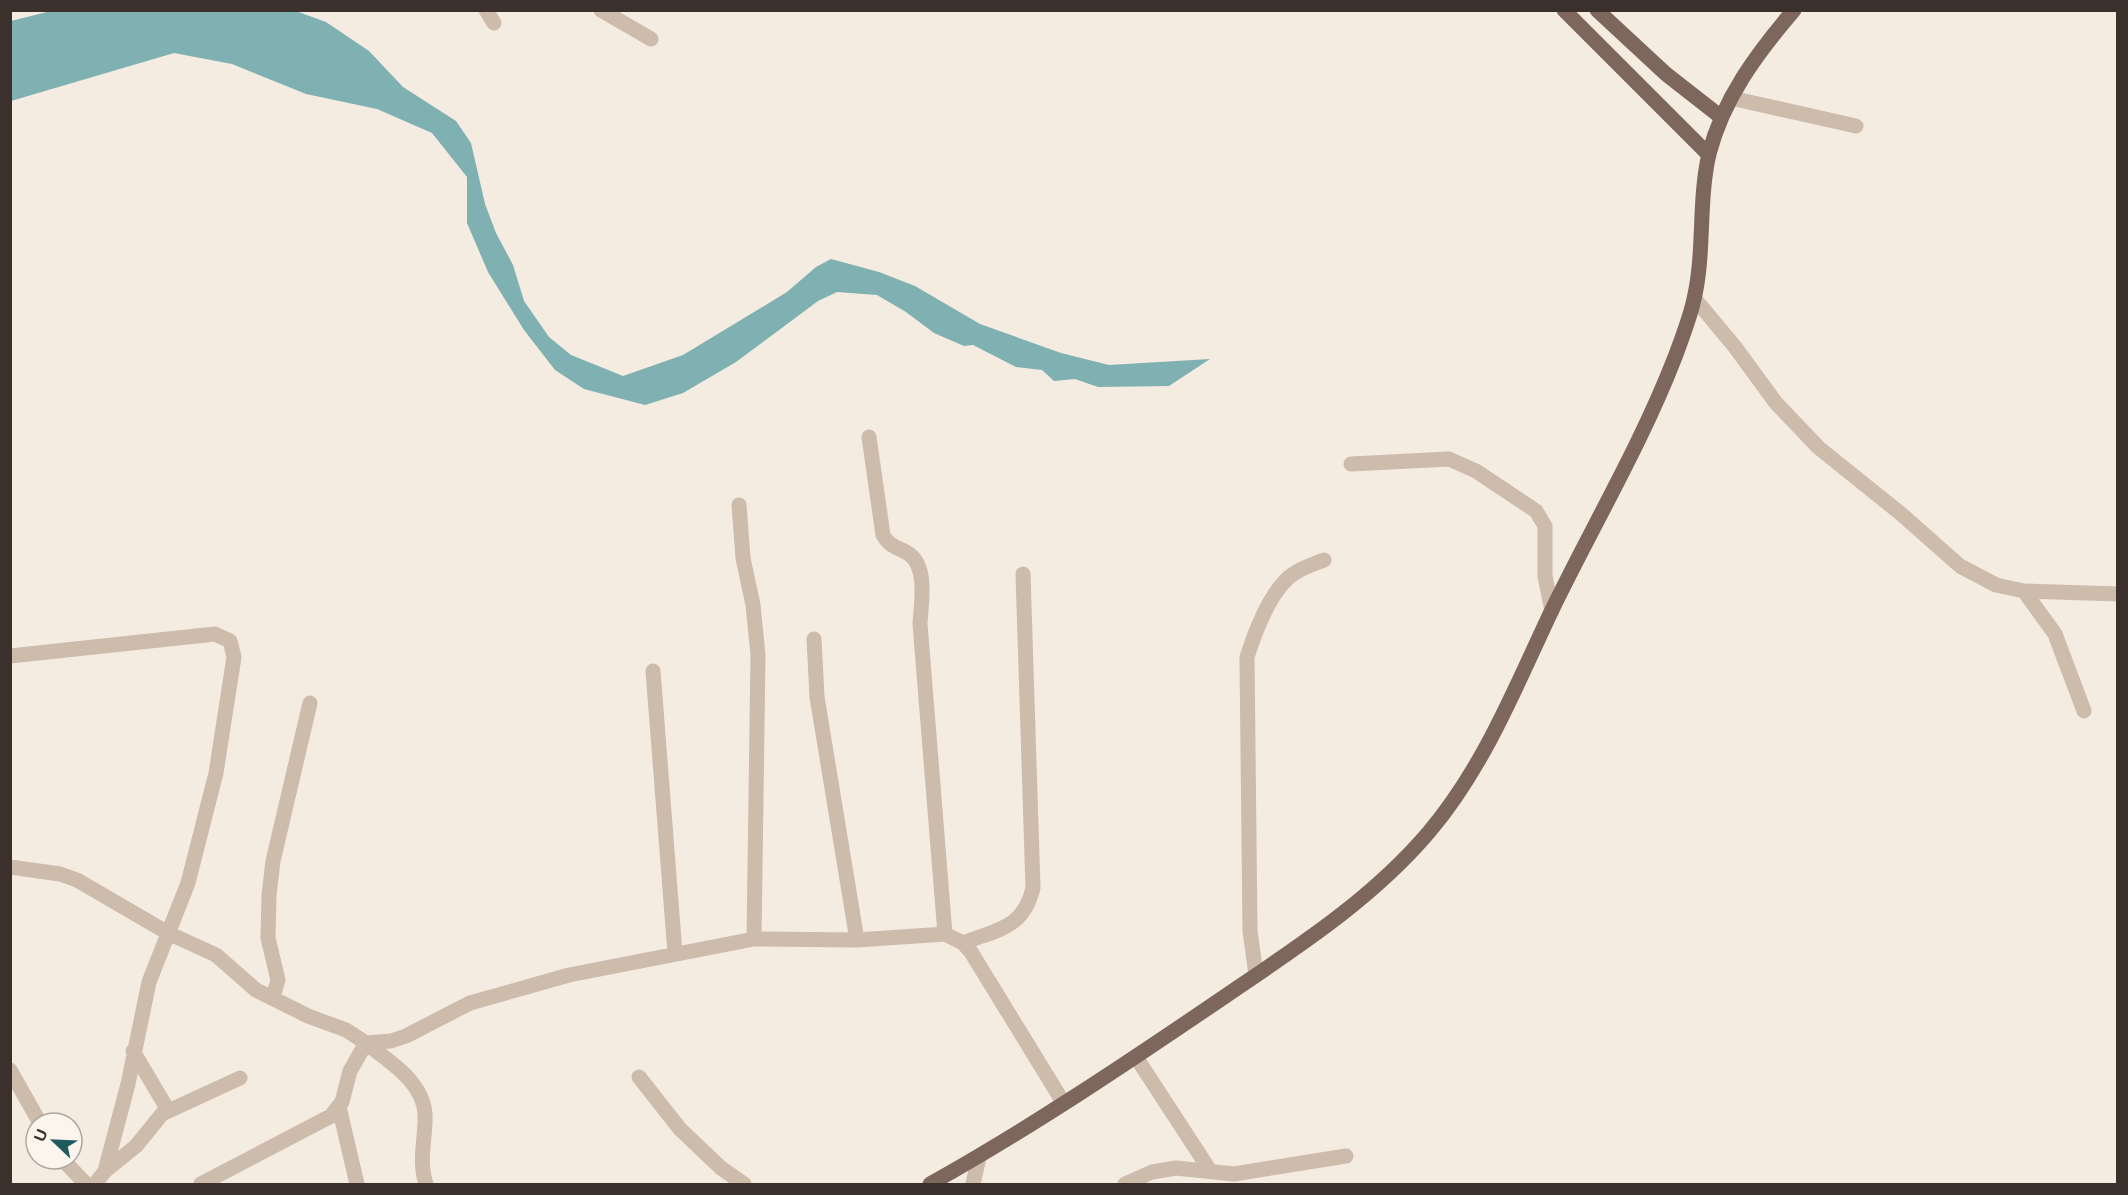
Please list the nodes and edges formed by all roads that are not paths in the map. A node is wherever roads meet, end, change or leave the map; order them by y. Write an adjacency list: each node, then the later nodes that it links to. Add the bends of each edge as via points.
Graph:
1 (601, 10): 5 (street)
2 (1564, 10): 9 (main road)
3 (1597, 10): 7 (main road, via 1666,74)
4 (1794, 10): 6 (main road, via 1751,63)
5 (651, 39)
6 (1731, 98): 7 (main road); 8 (street)
7 (1721, 117): 9 (main road)
8 (1856, 126)
9 (1709, 155): 10 (main road)
10 (1695, 298): 16 (street, via 1776,403 1819,448 1960,566 1996,585); 18 (main road, via 1641,433)
11 (869, 437): 26 (street, via 883,535 890,545 912,556 920,573 920,624)
12 (1351, 464): 18 (street, via 1449,459 1476,471 1536,511 1545,526 1545,576)
13 (739, 505): 27 (street, via 758,655)
14 (1324, 560): 31 (street, via 1286,580 1254,636 1247,657 1250,931)
15 (1023, 574): 29 (street, via 1033,888 1019,920)
16 (2024, 591): 17 (street); 23 (street, via 2055,634)
17 (2118, 594)
18 (1552, 611): 31 (main road, via 1485,750 1429,832 1395,869 1336,920)
19 (814, 639): 28 (street, via 817,697)
20 (10, 656): 25 (street, via 215,634 230,641 234,657 216,772 188,883)
21 (653, 671): 30 (street)
22 (310, 703): 32 (street, via 273,861 268,938 278,980)
23 (2084, 711)
24 (10, 867): 25 (street, via 77,880)
25 (168, 933): 32 (street, via 216,955 243,981); 34 (street, via 149,982)
26 (945, 934): 28 (street); 29 (street)
27 (754, 939): 28 (street); 30 (street)
28 (857, 940)
29 (963, 943): 39 (street)
30 (675, 953): 33 (street, via 569,975 470,1003 406,1036)
31 (1256, 975): 35 (main road)
32 (273, 998): 33 (street)
33 (366, 1043): 40 (street, via 350,1071); 53 (street, via 404,1073 421,1098 425,1113 421,1164)
34 (133, 1051): 41 (street); 47 (street)
35 (1136, 1057): 39 (main road); 45 (street)
36 (10, 1070): 42 (street)
37 (639, 1077): 54 (street, via 680,1129)
38 (240, 1078): 41 (street)
39 (1063, 1102): 44 (main road)
40 (339, 1107): 51 (street, via 331,1116); 52 (street)
41 (168, 1110): 47 (street, via 136,1146)
42 (33, 1111)
43 (1346, 1156): 48 (street)
44 (979, 1157): 55 (main road); 56 (street)
45 (1209, 1170): 48 (street); 57 (street, via 1176,1168 1152,1172)
46 (73, 1171): 49 (street)
47 (105, 1171): 50 (street)
48 (1234, 1179)
49 (86, 1185)
50 (95, 1185)
51 (201, 1185)
52 (357, 1185)
53 (426, 1185)
54 (744, 1185)
55 (930, 1185)
56 (973, 1185)
57 (1125, 1185)

